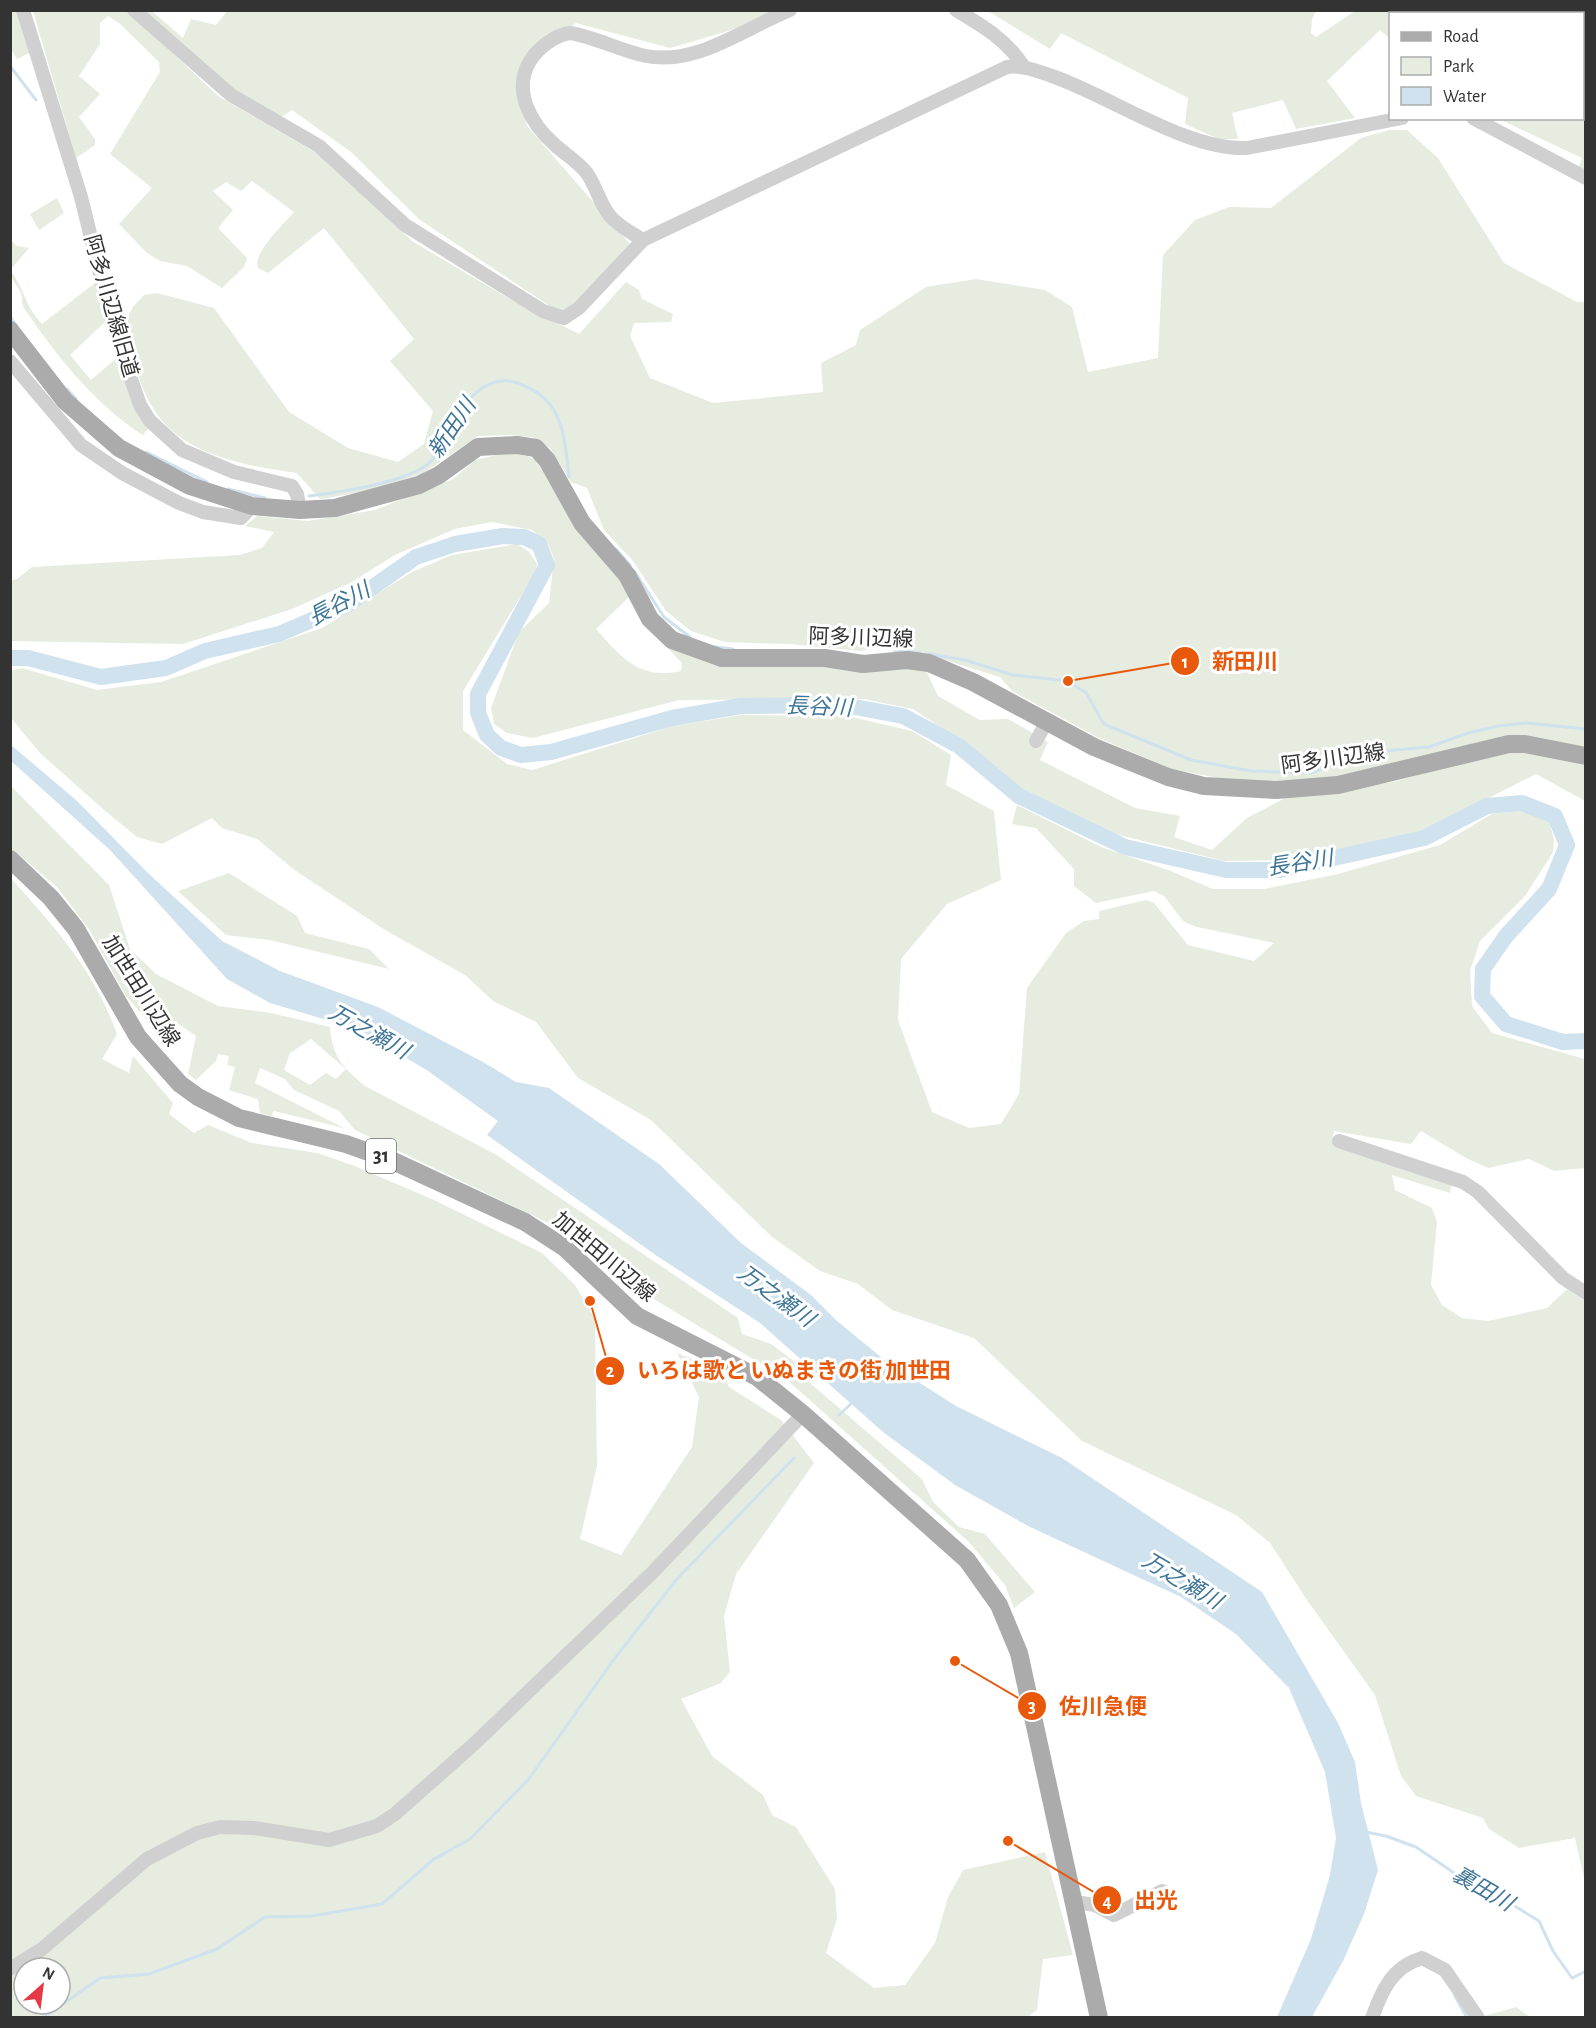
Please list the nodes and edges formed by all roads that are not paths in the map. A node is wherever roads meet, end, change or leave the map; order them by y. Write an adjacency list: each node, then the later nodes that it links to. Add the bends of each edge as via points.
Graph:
1 (23, 10): 13 (street, 阿多川辺線旧道, via 81,197 112,323 140,405 150,421 182,450 234,472 292,486 297,494)
2 (134, 10): 9 (street, via 231,95 319,146 405,225 543,311 564,318 572,315)
3 (790, 10): 9 (street, via 684,55 649,57 570,33 561,34 533,57 522,87 533,121 586,172 609,216)
4 (956, 10): 5 (street, via 1001,39)
5 (1024, 67): 6 (street, via 1073,83 1189,137 1231,149); 9 (street, via 1007,67)
6 (1392, 120)
7 (1477, 120): 8 (street)
8 (1586, 178)
9 (643, 240)
10 (10, 330): 12 (main road, via 65,401 119,448 190,486)
11 (10, 361): 12 (street, via 81,445 122,473 162,496 203,512 241,518)
12 (252, 506): 13 (main road)
13 (296, 510): 14 (main road, 阿多川辺線, via 335,508 419,485 478,447 536,448 547,460 582,523 627,575 650,619 672,640 722,658 928,663)
14 (1047, 721): 15 (street); 16 (main road, 阿多川辺線, via 1094,747 1168,777 1220,788 1276,790 1338,785 1509,744)
15 (1036, 741)
16 (1586, 756)
17 (10, 859): 20 (main road, 加世田川辺線 / 31, via 51,898 76,929 151,1054 198,1097 239,1118 321,1136 391,1160 525,1222 565,1248 637,1316 757,1377)
18 (1339, 1141): 19 (street, via 1463,1182 1478,1192 1563,1278)
19 (1586, 1293)
20 (803, 1414): 22 (main road, 加世田川辺線 / 31, via 945,1538 967,1560 999,1605 1019,1653); 23 (street, via 645,1580 395,1814 377,1826 329,1840 254,1828 220,1827 177,1841 147,1859 42,1949)
21 (1162, 1891): 22 (street, via 1114,1914 1095,1905)
22 (1075, 1902): 24 (main road, 加世田川辺線 / 31)
23 (10, 1968)
24 (1099, 2018)
25 (1372, 2018): 26 (street, via 1390,1978 1407,1963 1422,1958 1445,1970)
26 (1478, 2018)

